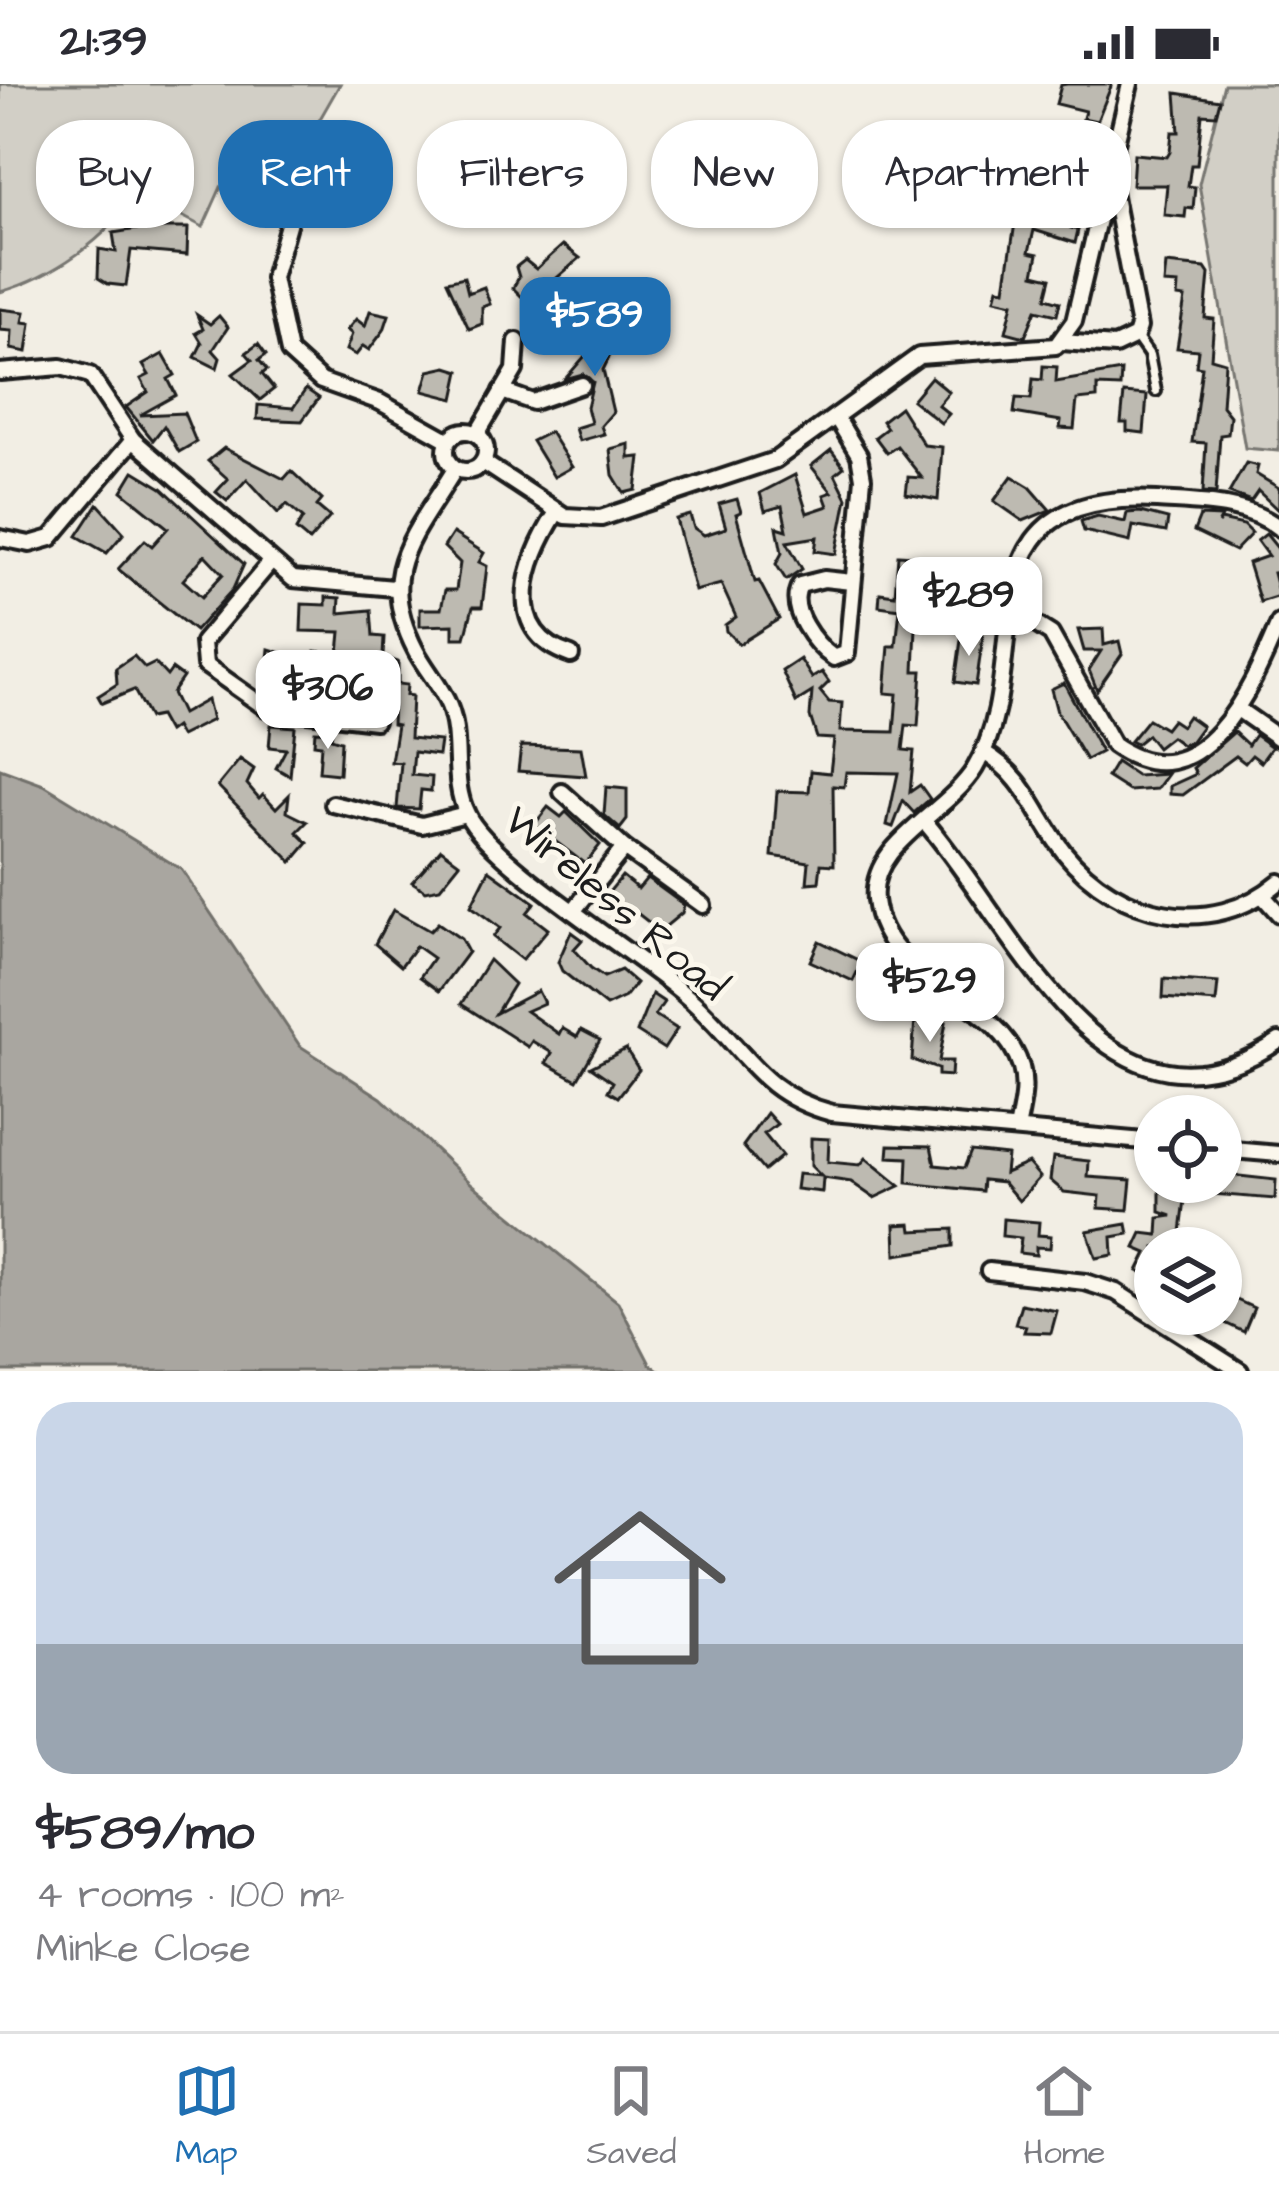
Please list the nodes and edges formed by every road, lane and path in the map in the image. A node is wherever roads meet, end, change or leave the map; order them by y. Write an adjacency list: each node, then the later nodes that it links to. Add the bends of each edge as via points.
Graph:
1 (1130, 84): 2 (street)
2 (1122, 120)
3 (287, 228): 16 (street, via 273,278 289,352 321,381 380,401)
4 (1096, 228): 8 (street)
5 (1121, 228): 6 (street)
6 (1136, 336): 8 (street, via 1115,346); 11 (lane)
7 (517, 341): 12 (street, via 515,370)
8 (1062, 342): 13 (street, via 919,356)
9 (0, 372): 15 (street, via 85,372)
10 (582, 385): 12 (street, via 532,402)
11 (1156, 391)
12 (502, 392): 14 (street)
13 (836, 417): 19 (street, via 775,460 664,500 592,520); 23 (street, via 862,467)
14 (477, 434): 16 (street, via 462,430); 17 (street)
15 (133, 440): 21 (street, via 51,538); 22 (street)
16 (448, 440): 18 (street)
17 (483, 461): 18 (street, via 470,471); 19 (street)
18 (455, 469): 24 (street)
19 (557, 512): 27 (street, via 525,566 523,603 544,640)
20 (1279, 529): 25 (street, via 1246,510 1188,502 1108,500 1080,508 1035,538)
21 (0, 538)
22 (270, 562): 24 (street, via 302,582); 29 (street, via 203,642 205,664 266,708)
23 (853, 582): 23 (street, via 847,653 834,658 794,597 813,580)
24 (394, 588): 34 (street, Wireless Road, via 407,633 454,718)
25 (1008, 608): 28 (street, via 1051,634 1100,727 1125,754 1177,760 1209,742); 31 (street)
26 (1279, 623): 28 (street)
27 (571, 655)
28 (1239, 710): 30 (street)
29 (375, 721)
30 (1279, 738)
31 (982, 752): 35 (street); 38 (street, via 1019,778 1073,863 1136,910 1208,914)
32 (562, 792): 36 (street)
33 (332, 804): 34 (street, via 422,825)
34 (466, 814): 40 (street, Wireless Road)
35 (926, 824): 42 (street, via 1061,1004 1117,1055 1191,1074 1239,1064); 43 (street, via 878,868 877,913 911,964 1010,1046 1023,1079)
36 (624, 848): 39 (street); 40 (street)
37 (1279, 882): 38 (street)
38 (1263, 896): 41 (street)
39 (703, 905)
40 (574, 910): 43 (street, Wireless Road, via 687,996 784,1097 832,1113)
41 (1279, 914)
42 (1279, 1041)
43 (1017, 1130): 44 (street, Wireless Road)
44 (1134, 1140)
45 (1242, 1151): 46 (street)
46 (1279, 1154)
47 (989, 1271): 48 (street, via 1108,1289)
48 (1240, 1371)

